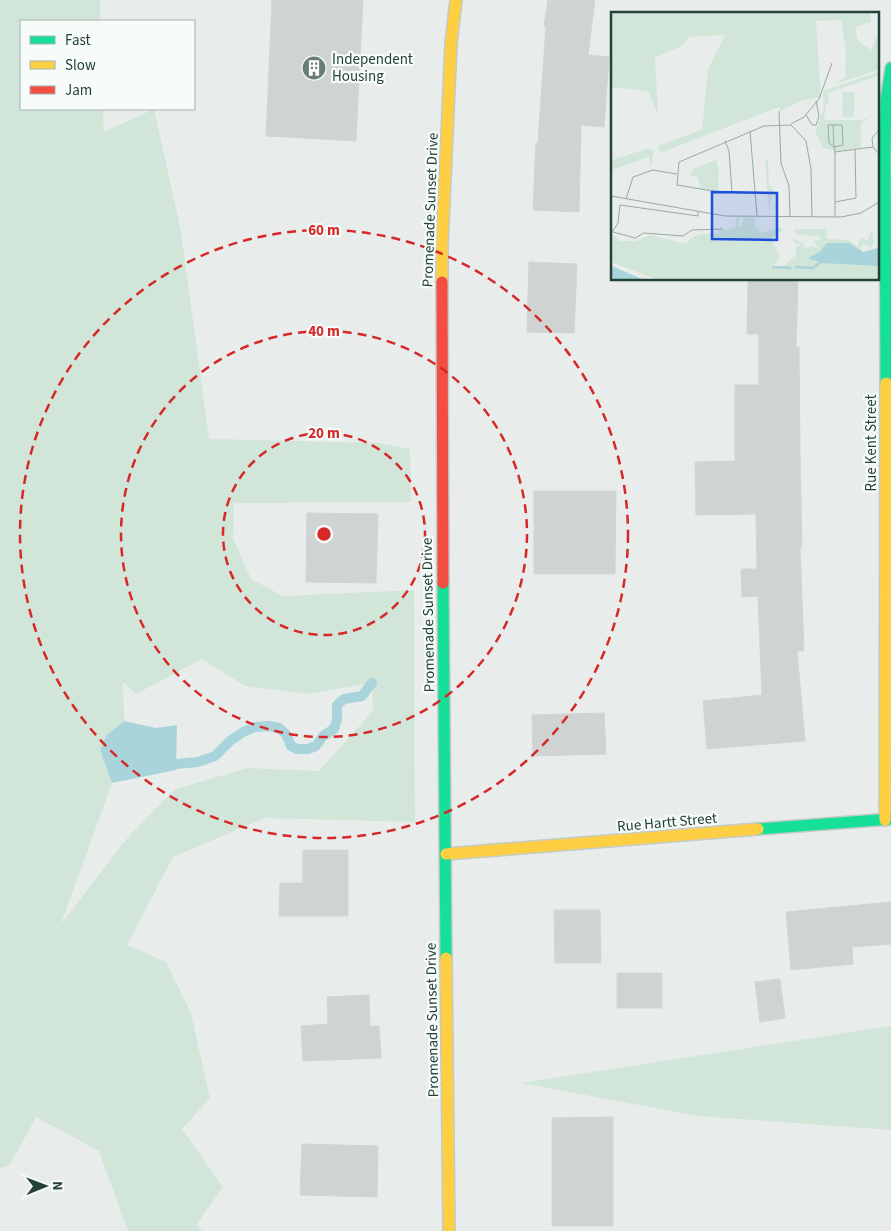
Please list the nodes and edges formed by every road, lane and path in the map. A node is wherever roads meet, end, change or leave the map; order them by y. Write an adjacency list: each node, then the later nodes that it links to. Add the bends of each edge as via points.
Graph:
1 (456, 0): 4 (street, Promenade Sunset Drive, via 442,246)
2 (891, 68): 3 (street, Rue Kent Street, via 886,100 885,155)
3 (888, 819): 4 (street, Rue Hartt Street)
4 (446, 854): 5 (street, Promenade Sunset Drive)
5 (449, 1231)

